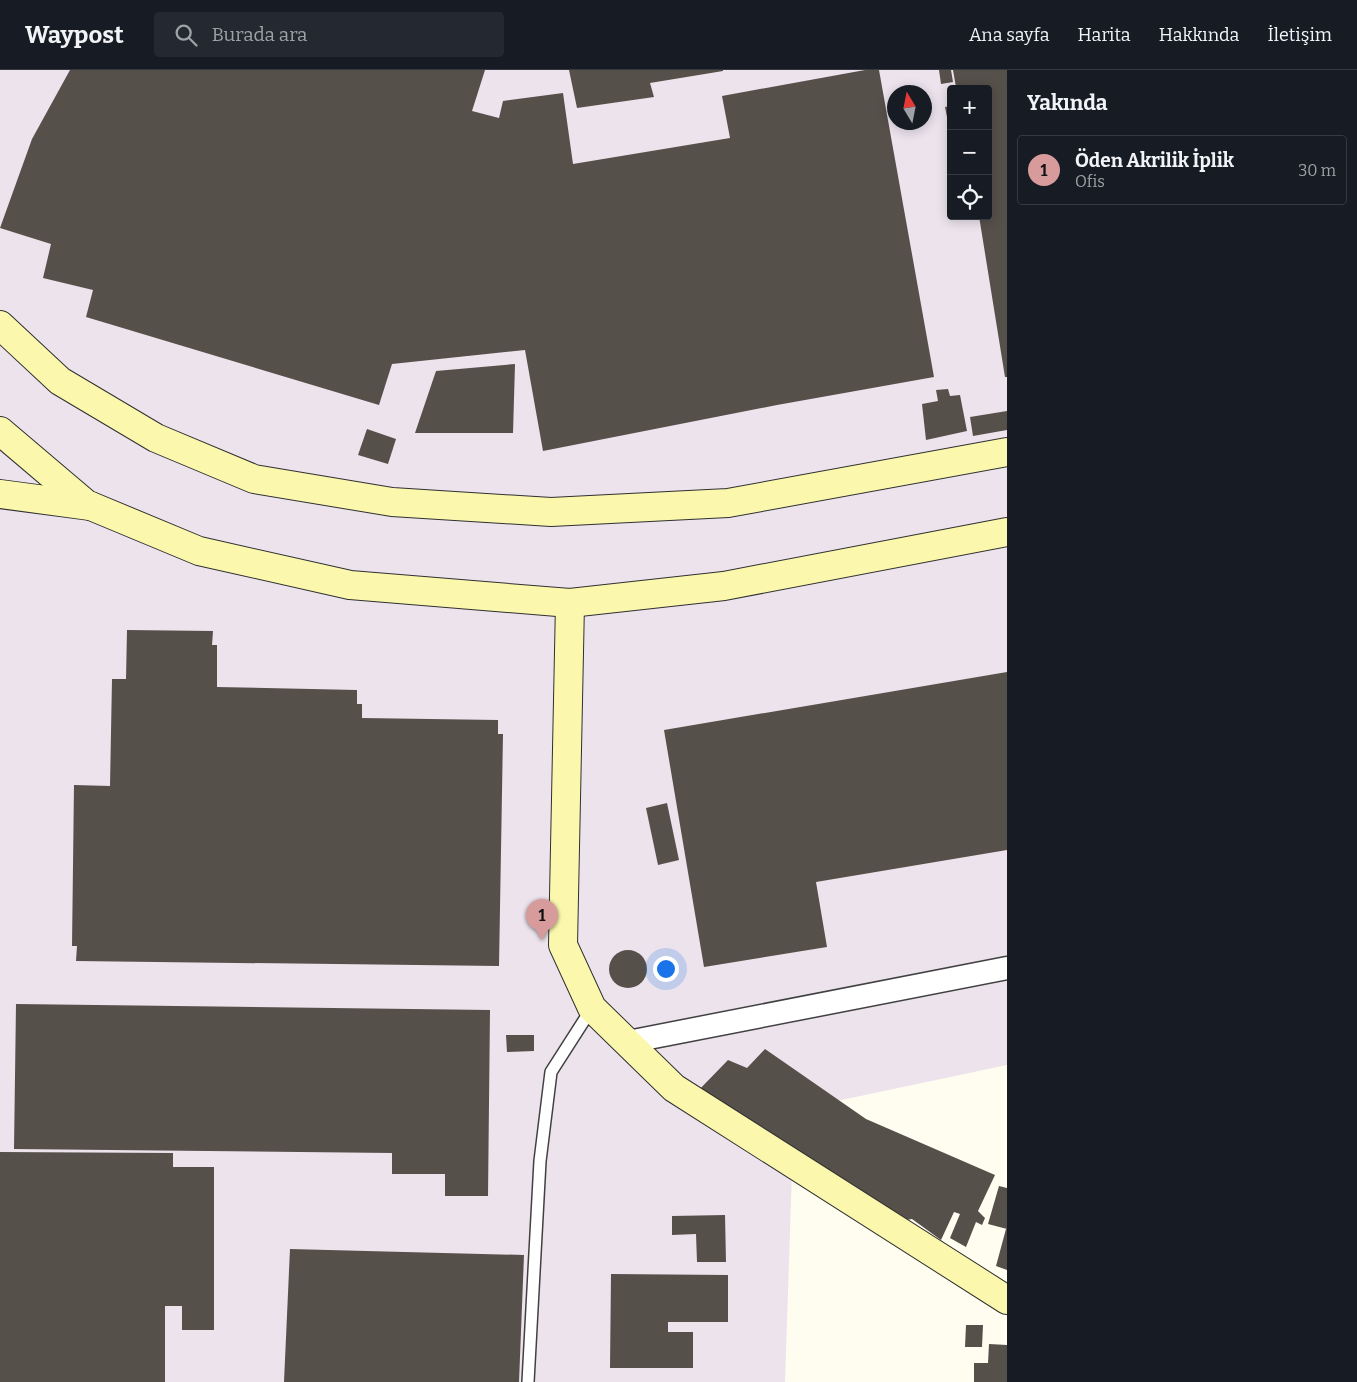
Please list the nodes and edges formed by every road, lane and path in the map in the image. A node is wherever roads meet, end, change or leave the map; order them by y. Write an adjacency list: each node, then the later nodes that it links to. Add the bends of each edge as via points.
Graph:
1 (0, 325): 3 (street, via 60,381 156,438 254,479 392,502 551,512 728,503)
2 (0, 431): 5 (street, via 86,504)
3 (1007, 452)
4 (0, 494): 5 (street)
5 (94, 507): 7 (street, via 199,551 350,585)
6 (1007, 532): 7 (street, via 724,586)
7 (570, 603): 9 (street, via 564,945)
8 (1007, 968): 10 (street)
9 (592, 1008): 10 (street); 12 (lane, via 551,1072 540,1161)
10 (628, 1042): 11 (street, via 674,1088)
11 (1007, 1300)
12 (528, 1382)

